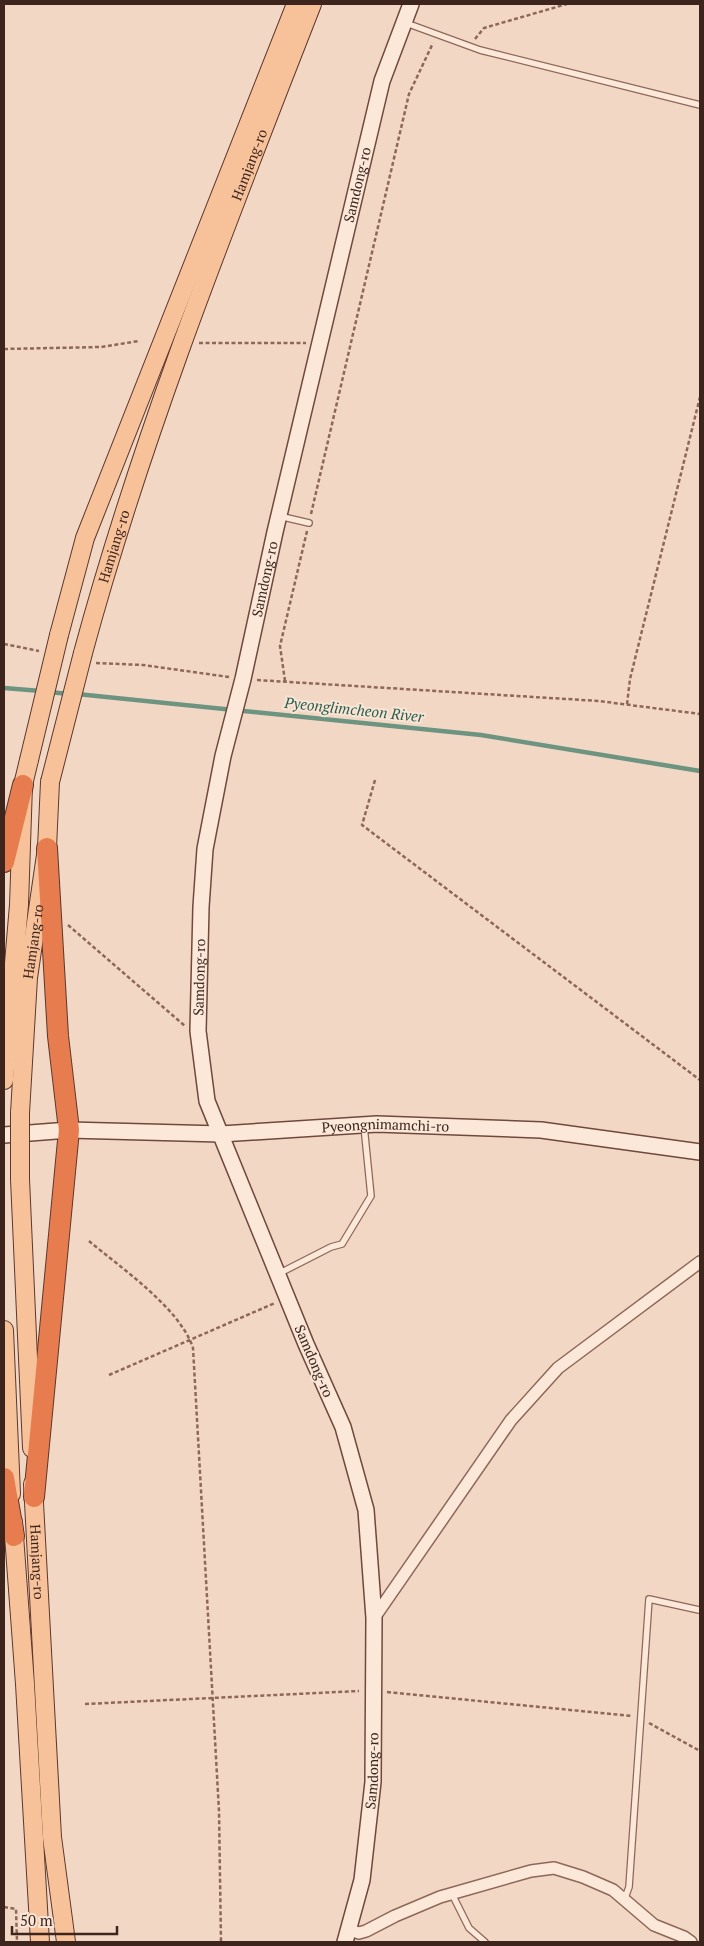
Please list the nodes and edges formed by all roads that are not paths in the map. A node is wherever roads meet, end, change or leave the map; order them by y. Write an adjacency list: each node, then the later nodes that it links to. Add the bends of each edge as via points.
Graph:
1 (296, 4): 8 (main road, Hamjang-ro, bridge, via 85,538)
2 (312, 4): 9 (main road, Hamjang-ro, bridge, via 230,214 109,556 89,658 50,782)
3 (411, 4): 4 (street, Samdong-ro)
4 (404, 22): 5 (lane, via 471,47); 6 (street, Samdong-ro, via 382,81)
5 (700, 105)
6 (279, 516): 7 (lane); 14 (street, Samdong-ro, via 205,848 198,1031 207,1100)
7 (309, 523)
8 (23, 785): 10 (highway); 11 (main road, Hamjang-ro, via 19,905)
9 (47, 848): 13 (highway, via 58,1036); 21 (main road, Hamjang-ro, bridge, via 28,978 20,1113)
10 (4, 862)
11 (4, 1080)
12 (364, 1125): 14 (street, Pyeongnimamchi-ro); 16 (street, Pyeongnimamchi-ro, via 541,1130); 18 (lane, via 371,1196 342,1244)
13 (69, 1130): 14 (street, Pyeongnimamchi-ro); 15 (street, Pyeongnimamchi-ro); 21 (highway)
14 (222, 1134): 18 (street, Samdong-ro)
15 (4, 1135)
16 (700, 1152)
17 (700, 1262): 24 (street, via 558,1368 511,1420)
18 (278, 1274): 24 (street, Samdong-ro, via 343,1427 360,1485 369,1536)
19 (4, 1330): 22 (main road, Hamjang-ro)
20 (4, 1478): 22 (highway)
21 (34, 1497): 29 (main road, Hamjang-ro, via 52,1837)
22 (14, 1536): 28 (main road, Hamjang-ro)
23 (699, 1610): 26 (lane, via 649,1599 629,1887)
24 (374, 1618): 27 (street, Samdong-ro, via 373,1782 362,1880)
25 (452, 1894): 26 (street, via 531,1871 554,1868 583,1877); 27 (street); 30 (lane, via 468,1928)
26 (625, 1898): 31 (street, via 654,1925)
27 (347, 1936)
28 (40, 1942)
29 (66, 1942)
30 (485, 1942)
31 (691, 1942)

